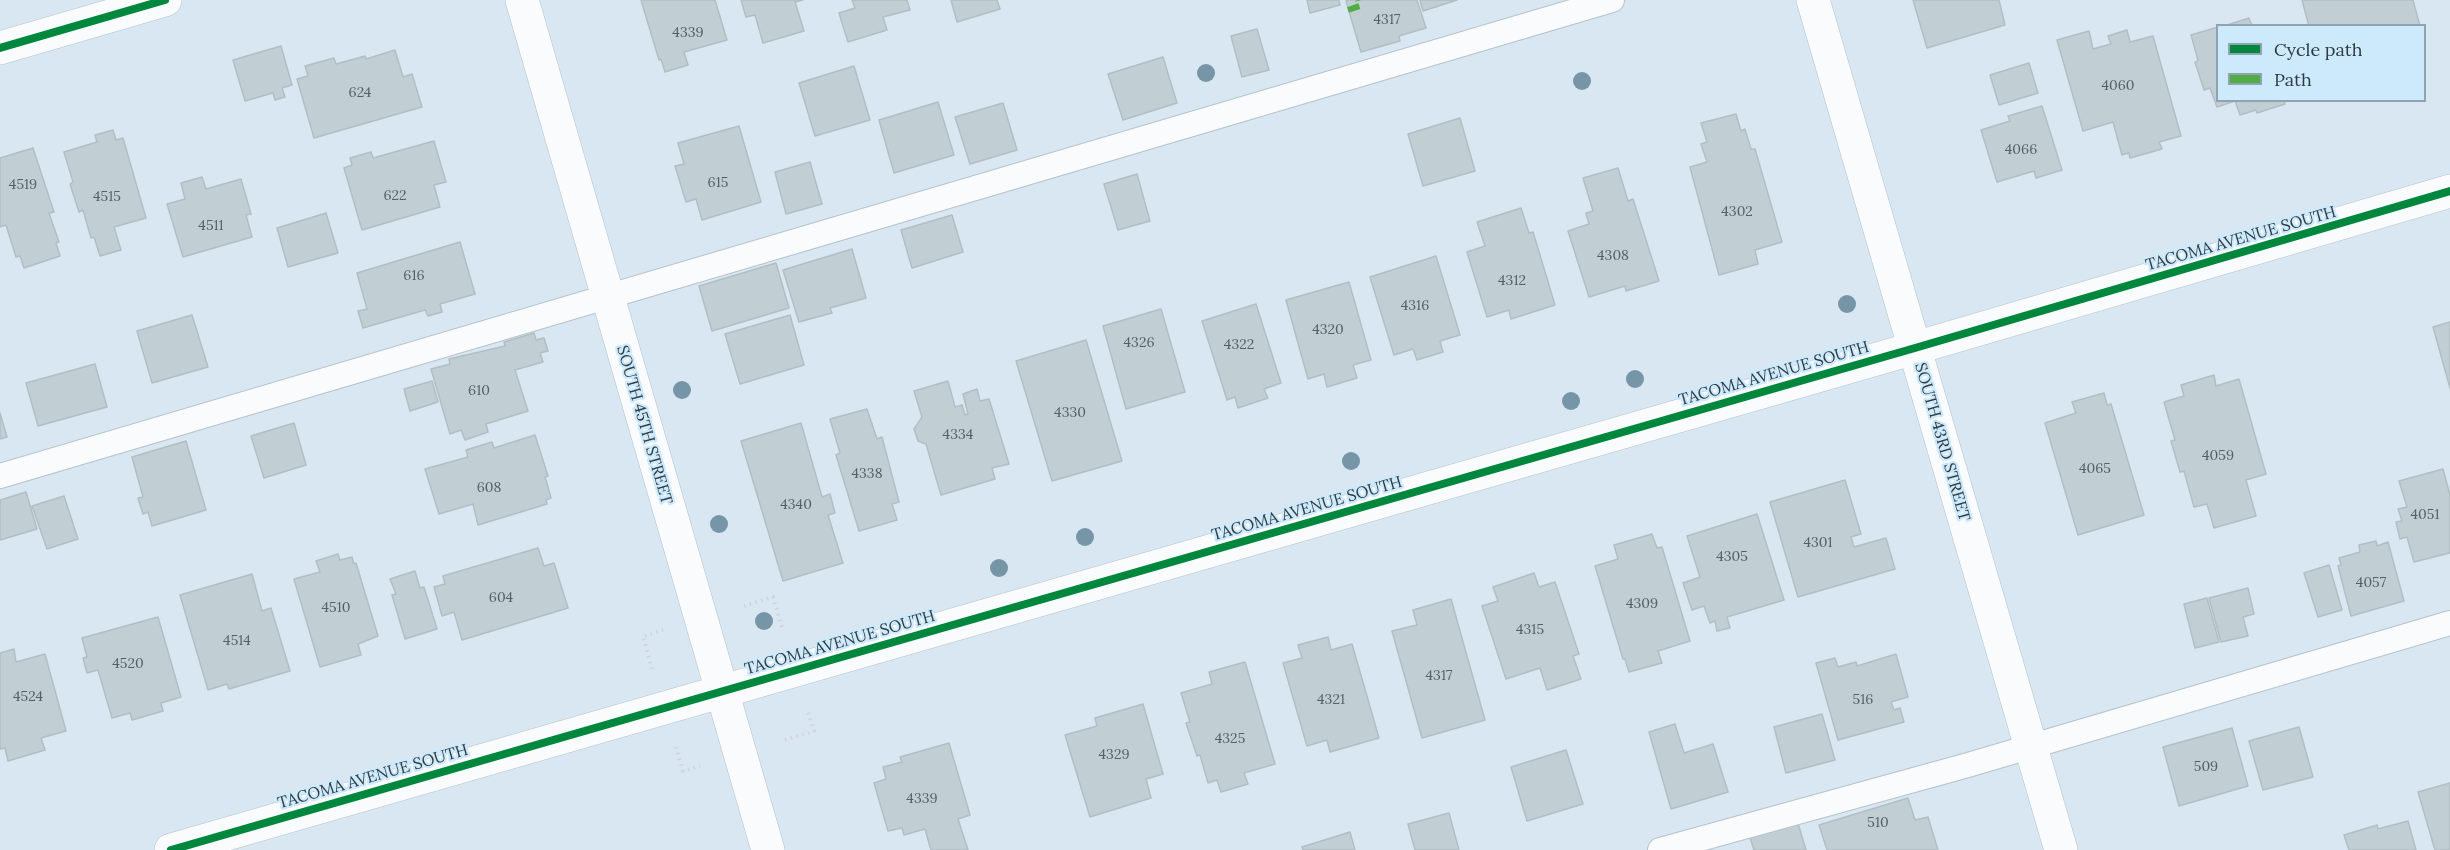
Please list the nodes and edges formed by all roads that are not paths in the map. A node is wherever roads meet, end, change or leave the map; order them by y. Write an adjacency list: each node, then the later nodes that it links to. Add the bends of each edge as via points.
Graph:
1 (165, 0): 5 (street)
2 (522, 0): 7 (street, SOUTH 45TH STREET)
3 (1612, 0): 7 (lane)
4 (1813, 0): 8 (street, SOUTH 43RD STREET)
5 (0, 48)
6 (2450, 192): 8 (street, TACOMA AVENUE SOUTH)
7 (607, 296): 9 (lane); 11 (street, SOUTH 45TH STREET)
8 (1915, 348): 11 (street, TACOMA AVENUE SOUTH); 12 (street, SOUTH 43RD STREET)
9 (0, 476)
10 (2450, 623): 12 (lane)
11 (721, 691): 13 (street, TACOMA AVENUE SOUTH); 14 (street, SOUTH 45TH STREET)
12 (2030, 746): 15 (lane); 16 (street, SOUTH 43RD STREET)
13 (171, 850)
14 (768, 850)
15 (1660, 850)
16 (2061, 850)

